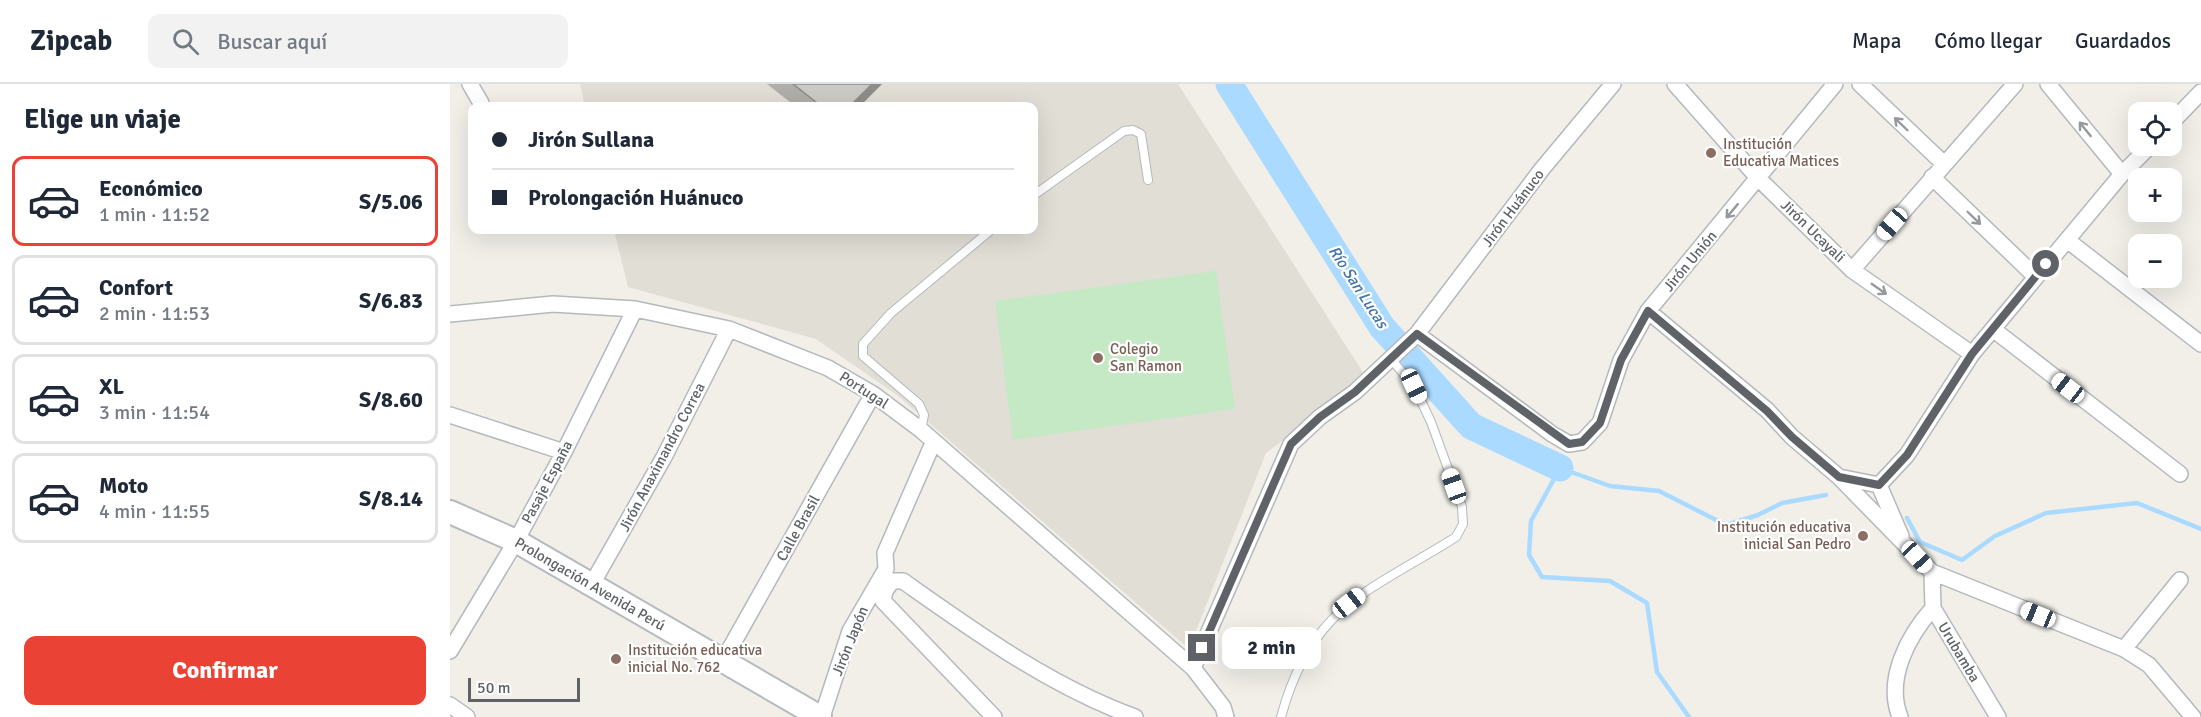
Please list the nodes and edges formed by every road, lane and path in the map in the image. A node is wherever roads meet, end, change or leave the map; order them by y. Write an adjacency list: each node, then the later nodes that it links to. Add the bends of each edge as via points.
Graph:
1 (470, 84): 9 (street)
2 (1613, 84): 27 (street, Jirón Huánuco)
3 (1675, 84): 15 (street, Jirón Ucayali)
4 (1835, 84): 15 (street, Jirón Unión)
5 (1860, 84): 12 (street, one-way to 5)
6 (2015, 84): 12 (street)
7 (2048, 84): 13 (street, one-way to 7)
8 (2201, 92): 10 (street)
9 (481, 102)
10 (2182, 112)
11 (2140, 156): 13 (street)
12 (1944, 164): 14 (street)
13 (2122, 174): 19 (street)
14 (1932, 177): 20 (street); 21 (street, one-way to 21)
15 (1759, 179): 20 (street, Jirón Ucayali); 23 (street, Jirón Unión, one-way to 23)
16 (1148, 180): 17 (lane, via 1141,134 1132,130 1124,131)
17 (1038, 192)
18 (987, 234): 33 (lane, via 891,313 863,344 863,356 920,404 924,415)
19 (2067, 240): 21 (street); 28 (street)
20 (1852, 270): 29 (street, Jirón Ucayali, one-way to 29)
21 (2035, 276): 26 (street)
22 (635, 309): 24 (street, Portugal, via 553,304); 25 (street, Portugal); 35 (street, Pasaje España)
23 (1648, 311): 27 (street, Jirón Unión, via 1621,360 1600,423 1582,442 1569,444); 37 (street)
24 (450, 314)
25 (729, 329): 31 (street, Portugal, via 820,364); 45 (street, Jirón Anaximandro Correa, via 664,457)
26 (1994, 330): 29 (street); 36 (street)
27 (1413, 336): 30 (street, Jirón Huánuco)
28 (2201, 344)
29 (1972, 354): 38 (street, via 1907,455)
30 (1394, 356): 50 (street, Jirón Huánuco, via 1291,444); 58 (lane, via 1431,422 1462,507 1463,524 1456,537 1363,592 1335,614 1310,645 1288,688)
31 (873, 394): 33 (street, Portugal); 49 (street, Calle Brasil)
32 (450, 415): 35 (street)
33 (921, 430): 34 (street, Portugal)
34 (933, 443): 43 (street, Jirón Japón, via 885,553); 50 (street, Portugal)
35 (564, 452): 40 (street, Pasaje España)
36 (2180, 474)
37 (1839, 477): 38 (street); 41 (street)
38 (1879, 485): 41 (street)
39 (450, 512): 40 (street, Prolongación Avenida Perú)
40 (516, 541): 45 (street, Prolongación Avenida Perú); 48 (street, Pasaje España)
41 (1903, 542): 42 (street)
42 (1932, 572): 46 (street, Urubamba); 47 (street)
43 (889, 575): 54 (street, Jirón Japón, via 850,631); 55 (street, via 883,601); 56 (street, via 1002,650 1098,704)
44 (2180, 580): 47 (street)
45 (592, 585): 49 (street, Prolongación Avenida Perú)
46 (1933, 608): 59 (street, via 1916,627 1898,669 1895,704); 60 (street, Urubamba)
47 (2124, 649): 52 (street, via 2149,665)
48 (450, 651)
49 (723, 662): 54 (street, Prolongación Avenida Perú)
50 (1193, 668): 57 (street, Portugal, via 1223,707)
51 (450, 705): 53 (street)
52 (2191, 713)
53 (467, 717)
54 (821, 717)
55 (994, 717)
56 (1135, 717)
57 (1226, 717)
58 (1281, 717)
59 (1900, 717)
60 (1998, 717)

